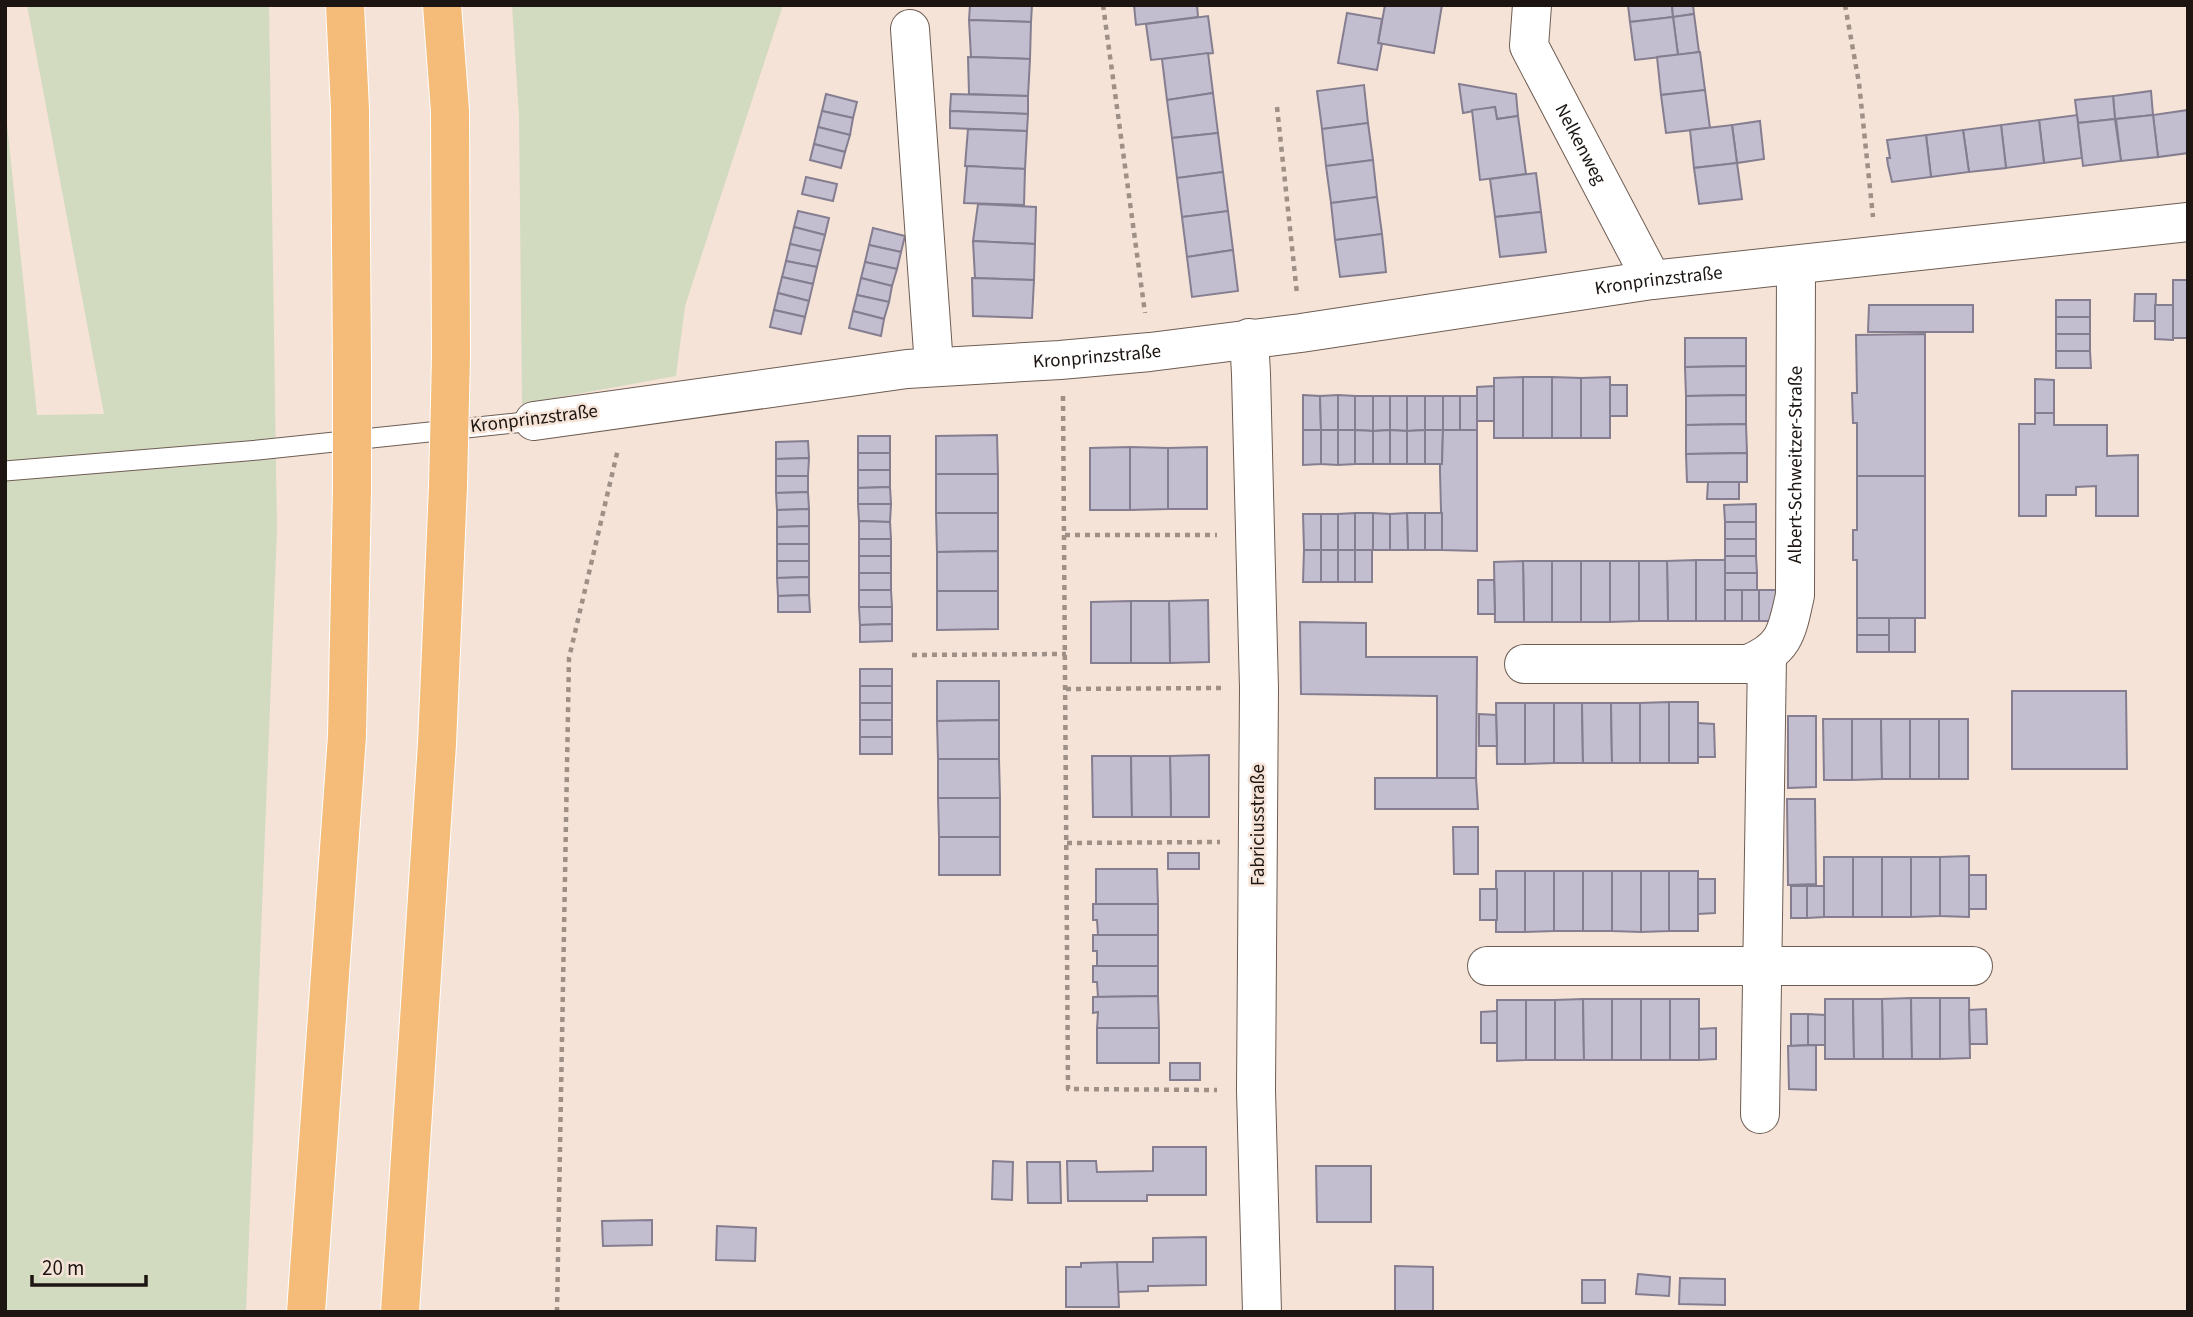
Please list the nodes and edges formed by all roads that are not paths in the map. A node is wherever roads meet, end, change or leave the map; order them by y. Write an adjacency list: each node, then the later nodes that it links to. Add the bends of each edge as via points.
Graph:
1 (345, 5): 18 (highway, bridge, via 352,368 347,736)
2 (442, 5): 19 (highway, bridge, via 450,111 448,486 437,744)
3 (1532, 5): 7 (street, Nelkenweg, via 1529,46)
4 (910, 29): 9 (street)
5 (2188, 222): 6 (street, Kronprinzstraße)
6 (1796, 265): 7 (street, Kronprinzstraße); 12 (street, Albert-Schweitzer-Straße, via 1795,595 1781,641)
7 (1652, 281): 8 (street, Kronprinzstraße)
8 (1249, 338): 9 (street, Kronprinzstraße, via 1150,352); 20 (street, Fabriciusstraße, via 1259,688 1256,1090)
9 (934, 366): 10 (street, Kronprinzstraße)
10 (534, 421): 11 (lane, Kronprinzstraße)
11 (5, 471)
12 (1767, 656): 13 (street, via 1748,664); 15 (street)
13 (1524, 664)
14 (1487, 966): 15 (street)
15 (1762, 966): 16 (street); 17 (street)
16 (1973, 966)
17 (1760, 1114)
18 (306, 1312)
19 (400, 1312)
20 (1262, 1312)

